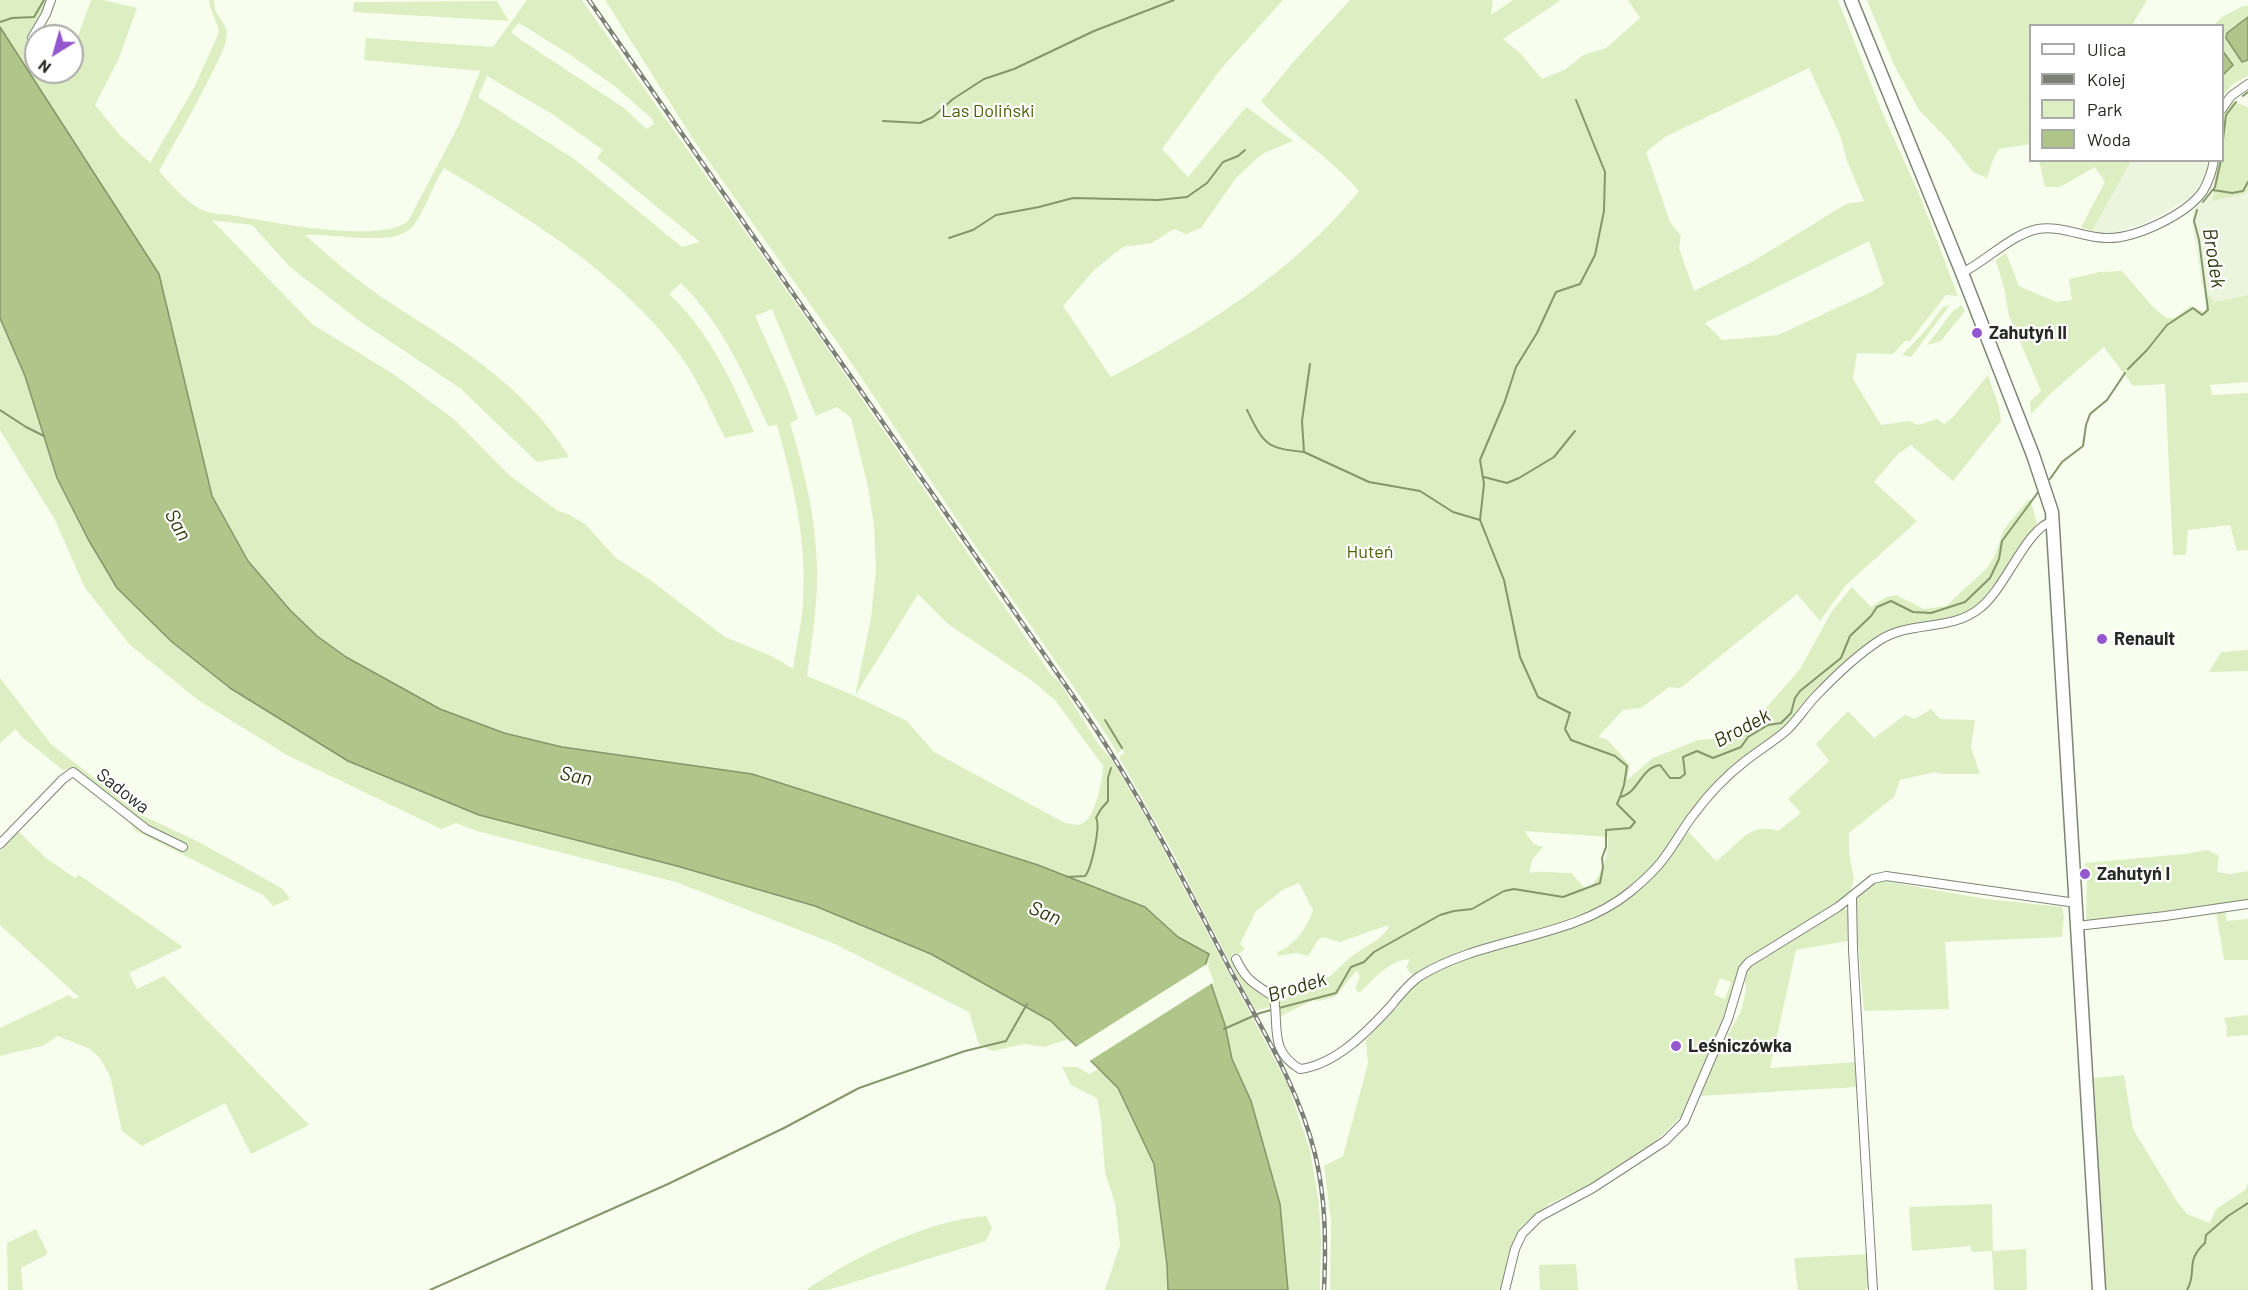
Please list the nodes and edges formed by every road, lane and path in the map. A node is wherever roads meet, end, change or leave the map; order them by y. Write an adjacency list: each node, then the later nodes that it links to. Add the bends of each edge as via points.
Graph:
1 (51, 0): 3 (street)
2 (1851, 0): 7 (main road)
3 (40, 24)
4 (2248, 84): 5 (street, via 2231,96)
5 (2224, 107)
6 (2214, 162): 7 (street, via 2211,175 2196,199 2155,225 2121,237 2105,238 2048,228 2037,230)
7 (1962, 273): 8 (main road, via 2036,463)
8 (2053, 521): 12 (main road); 15 (street, via 2038,528 2000,587 1979,610 1947,624 1894,632 1865,652 1789,728 1727,776 1693,814 1664,859 1629,893 1607,908 1570,924 1446,962 1410,983 1375,1023 1325,1062 1300,1069 1288,1062 1276,1037 1274,997 1251,983)
9 (0, 844): 10 (street, Sadowa, via 73,772 146,829)
10 (183, 847)
11 (1852, 897): 12 (street, via 1873,879 1886,876); 16 (street, via 1749,962 1684,1122 1665,1141 1593,1188 1539,1217 1522,1234 1515,1249); 17 (street)
12 (2076, 903): 14 (main road)
13 (2248, 904): 14 (street)
14 (2077, 926): 18 (main road)
15 (1236, 959)
16 (1505, 1290)
17 (1874, 1290)
18 (2099, 1290)

